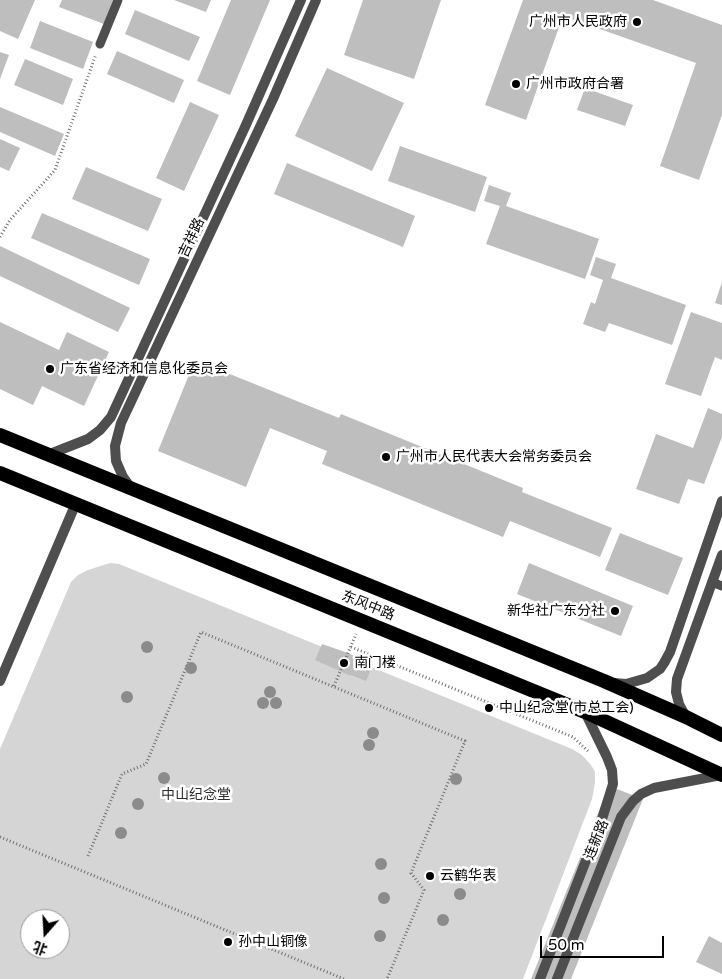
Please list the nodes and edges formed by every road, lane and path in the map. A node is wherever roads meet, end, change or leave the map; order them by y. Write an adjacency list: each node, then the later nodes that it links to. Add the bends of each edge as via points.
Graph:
1 (118, 0): 4 (lane)
2 (300, 0): 7 (street, 吉祥路, via 246,127 111,417 88,439)
3 (316, 0): 9 (street, 吉祥路, via 273,100 121,423 115,446 116,461)
4 (100, 44): 5 (path, via 55,170 10,220)
5 (0, 237)
6 (0, 435): 7 (highway, 东风中路)
7 (50, 454): 9 (highway, 东风中路)
8 (0, 473): 11 (highway, 东风中路)
9 (132, 489): 17 (highway, 东风中路)
10 (722, 501): 17 (street, via 664,663 647,678 626,684)
11 (76, 503): 14 (highway, 东风中路); 16 (street)
12 (722, 555): 13 (street)
13 (717, 584): 20 (street, via 677,679 676,692)
14 (361, 621): 15 (path); 19 (highway, 东风中路)
15 (351, 647): 18 (path); 22 (path, via 573,737)
16 (0, 681)
17 (604, 681): 20 (highway, 东风中路)
18 (334, 686): 25 (path, via 201,632 146,764 122,774); 27 (path, via 465,741 411,873 424,890)
19 (585, 712): 23 (highway, 东风中路); 28 (street, 连新路, via 607,757 613,784)
20 (686, 717): 21 (highway, 东风中路)
21 (722, 735)
22 (593, 756)
23 (722, 775): 29 (street, 连新路, via 666,784 641,794 633,801 622,818)
24 (0, 837): 26 (path)
25 (88, 856)
26 (344, 979)
27 (387, 979)
28 (540, 979)
29 (557, 979)

